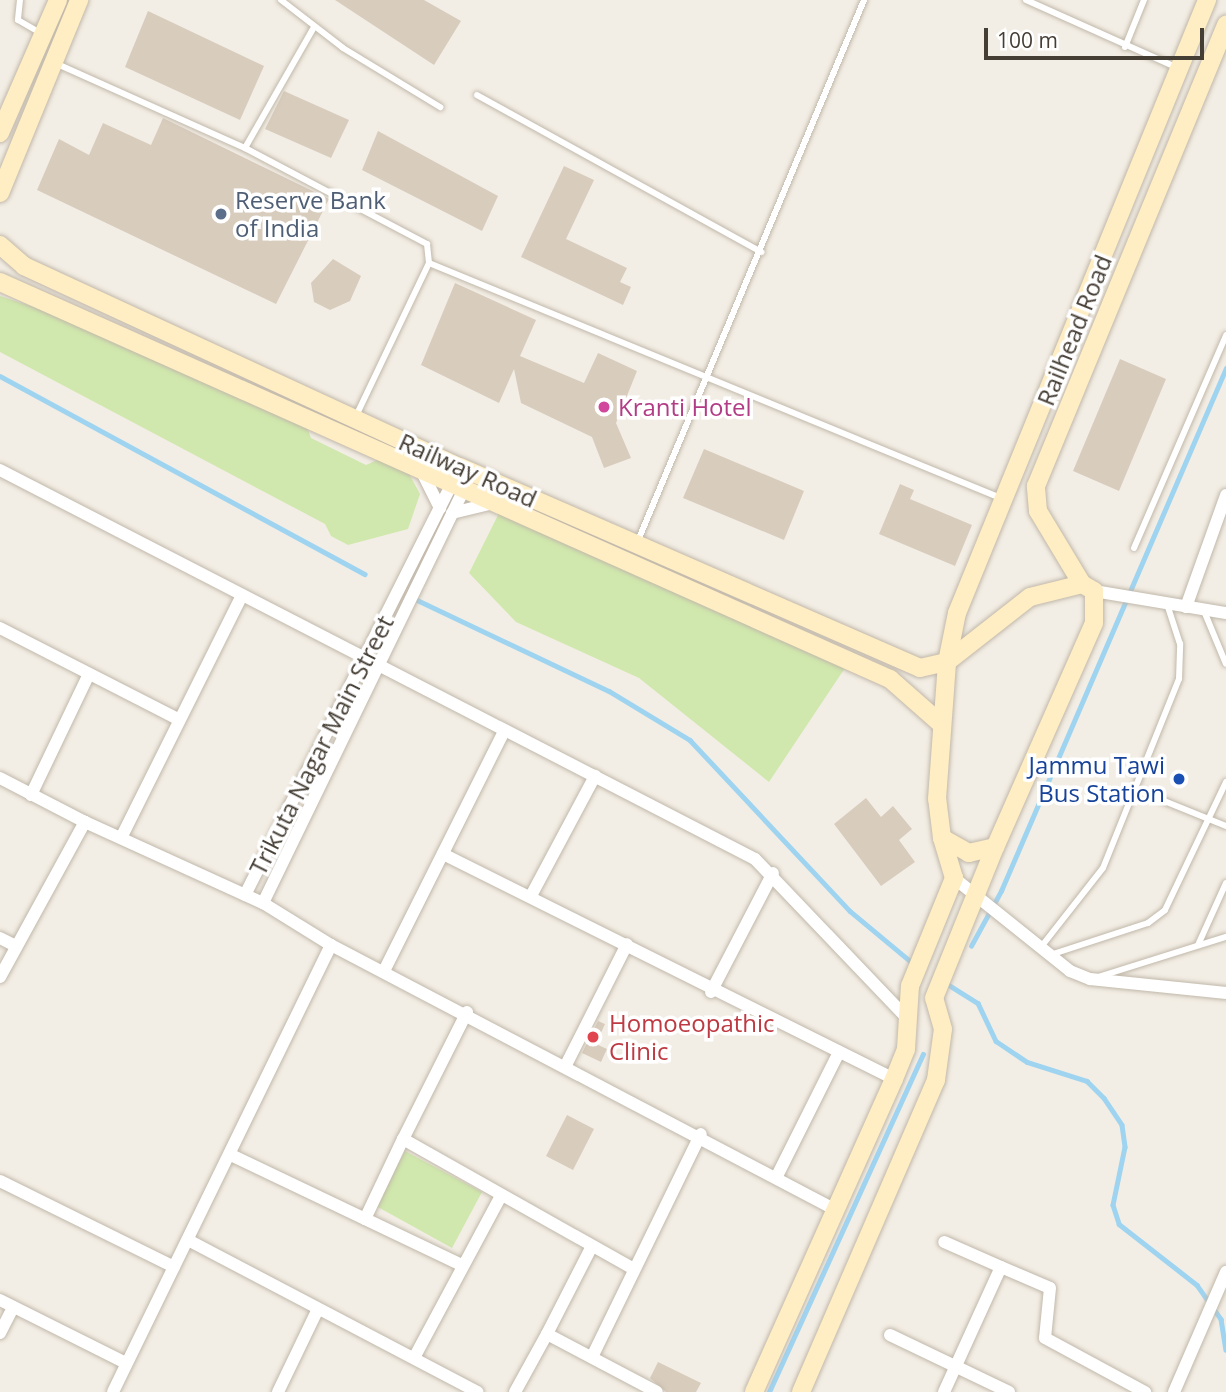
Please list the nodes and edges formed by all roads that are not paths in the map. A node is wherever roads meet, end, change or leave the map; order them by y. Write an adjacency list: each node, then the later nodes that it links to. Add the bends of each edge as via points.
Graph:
1 (20, 0): 11 (lane, via 18,20)
2 (58, 0): 11 (main road)
3 (79, 0): 13 (main road)
4 (281, 0): 10 (lane)
5 (864, 0): 23 (lane)
6 (1026, 0): 12 (lane)
7 (1144, 0): 12 (lane)
8 (1207, 0): 14 (main road, Railhead Road)
9 (1226, 24): 17 (main road, Railhead Road)
10 (314, 27): 18 (lane); 20 (lane)
11 (43, 34): 19 (main road)
12 (1125, 47): 14 (lane)
13 (53, 62): 20 (lane); 21 (main road)
14 (1179, 69): 15 (main road, Railhead Road)
15 (1170, 90): 17 (main road); 33 (main road, Railhead Road)
16 (477, 95): 23 (lane)
17 (1196, 102): 38 (main road, Railhead Road, via 1036,486 1038,511)
18 (440, 107)
19 (0, 134)
20 (245, 148): 24 (lane, via 410,231 428,244)
21 (0, 193)
22 (0, 245): 28 (main road, Railway Road, via 24,266)
23 (761, 252): 27 (lane)
24 (429, 263): 27 (lane); 28 (lane)
25 (0, 282): 29 (main road)
26 (1226, 335): 37 (lane)
27 (709, 379): 33 (lane); 36 (lane)
28 (355, 419): 31 (main road, Railway Road)
29 (419, 467): 31 (main road); 35 (street)
30 (0, 470): 39 (street)
31 (462, 477): 34 (main road); 35 (street, Trikuta Nagar Main Street); 36 (main road, Railway Road)
32 (1226, 495): 41 (street)
33 (1006, 501): 47 (main road, Railhead Road, via 957,613)
34 (497, 502): 35 (street); 45 (main road)
35 (446, 510): 46 (street, Trikuta Nagar Main Street)
36 (636, 545): 45 (main road, Railway Road)
37 (1134, 548)
38 (1088, 587): 40 (street); 47 (main road, via 1030,597); 63 (main road, via 1086,648)
39 (242, 594): 46 (street); 50 (street)
40 (1163, 601): 41 (street); 56 (lane, via 1180,644 1179,679)
41 (1186, 607): 42 (street)
42 (1204, 611): 43 (street); 48 (lane)
43 (1226, 613)
44 (0, 628): 49 (street)
45 (801, 629): 47 (main road, Railway Road, via 903,665); 51 (main road, via 890,679)
46 (372, 660): 52 (street); 69 (street, Trikuta Nagar Main Street); 71 (street)
47 (947, 662): 51 (main road, Railhead Road)
48 (1226, 664)
49 (89, 674): 50 (street); 57 (street)
50 (178, 719): 61 (street)
51 (940, 723): 62 (main road, Railhead Road)
52 (504, 731): 53 (street); 64 (street)
53 (595, 776): 65 (street, via 727,842); 68 (street)
54 (0, 778): 57 (street, Trikuta Nagar Main Street)
55 (1226, 782): 58 (lane)
56 (1137, 790): 58 (lane); 78 (lane, via 1103,869)
57 (31, 794): 59 (street, Trikuta Nagar Main Street)
58 (1206, 818): 60 (lane); 78 (lane, via 1165,909 1148,923)
59 (85, 822): 61 (street, Trikuta Nagar Main Street); 77 (street)
60 (1226, 826)
61 (122, 836): 69 (street, Trikuta Nagar Main Street)
62 (942, 838): 63 (main road, via 970,853); 66 (main road, Railhead Road)
63 (995, 847): 70 (main road)
64 (443, 854): 68 (street); 79 (street)
65 (773, 873): 82 (street); 85 (street)
66 (954, 878): 70 (street); 85 (main road, via 910,986)
67 (1226, 883): 76 (lane)
68 (533, 894): 74 (street)
69 (245, 895): 71 (street)
70 (976, 899): 78 (street); 121 (main road, via 953,942 934,998 943,1029 936,1080)
71 (263, 903): 75 (street)
72 (1226, 937): 76 (lane)
73 (0, 938): 77 (street)
74 (627, 944): 82 (street); 87 (street)
75 (331, 945): 79 (street); 91 (street)
76 (1198, 945): 81 (lane)
77 (16, 946): 80 (street)
78 (1045, 952): 81 (street)
79 (385, 969): 84 (street)
80 (0, 977)
81 (1090, 979): 83 (street)
82 (711, 992): 86 (street)
83 (1226, 993)
84 (467, 1012): 87 (street); 90 (street)
85 (907, 1018): 88 (main road, via 906,1049)
86 (838, 1054): 88 (street); 92 (street)
87 (567, 1063): 89 (street)
88 (894, 1079): 95 (main road)
89 (701, 1134): 92 (street); 103 (street)
90 (403, 1139): 94 (street); 96 (street)
91 (232, 1155): 96 (street); 97 (street)
92 (777, 1177): 95 (street)
93 (0, 1181): 101 (street)
94 (501, 1196): 99 (street); 100 (street)
95 (834, 1209): 120 (main road)
96 (365, 1219): 100 (street)
97 (188, 1240): 101 (street); 107 (street)
98 (944, 1242): 102 (street)
99 (592, 1246): 103 (street); 109 (street)
100 (462, 1265): 112 (street)
101 (174, 1267): 113 (street)
102 (1001, 1267): 114 (street); 124 (street, via 1050,1288 1045,1338)
103 (634, 1269): 111 (street)
104 (1226, 1272): 125 (street)
105 (0, 1300): 106 (street)
106 (13, 1307): 108 (street); 113 (street)
107 (318, 1309): 112 (street); 116 (street)
108 (0, 1333)
109 (547, 1334): 111 (street); 118 (street)
110 (890, 1335): 114 (street)
111 (592, 1357): 119 (street)
112 (414, 1358): 117 (street)
113 (126, 1363): 115 (street)
114 (954, 1368): 122 (street); 123 (street)
115 (113, 1392)
116 (278, 1392)
117 (478, 1392)
118 (515, 1392)
119 (657, 1392)
120 (754, 1392)
121 (801, 1392)
122 (944, 1392)
123 (1009, 1392)
124 (1145, 1392)
125 (1174, 1392)

